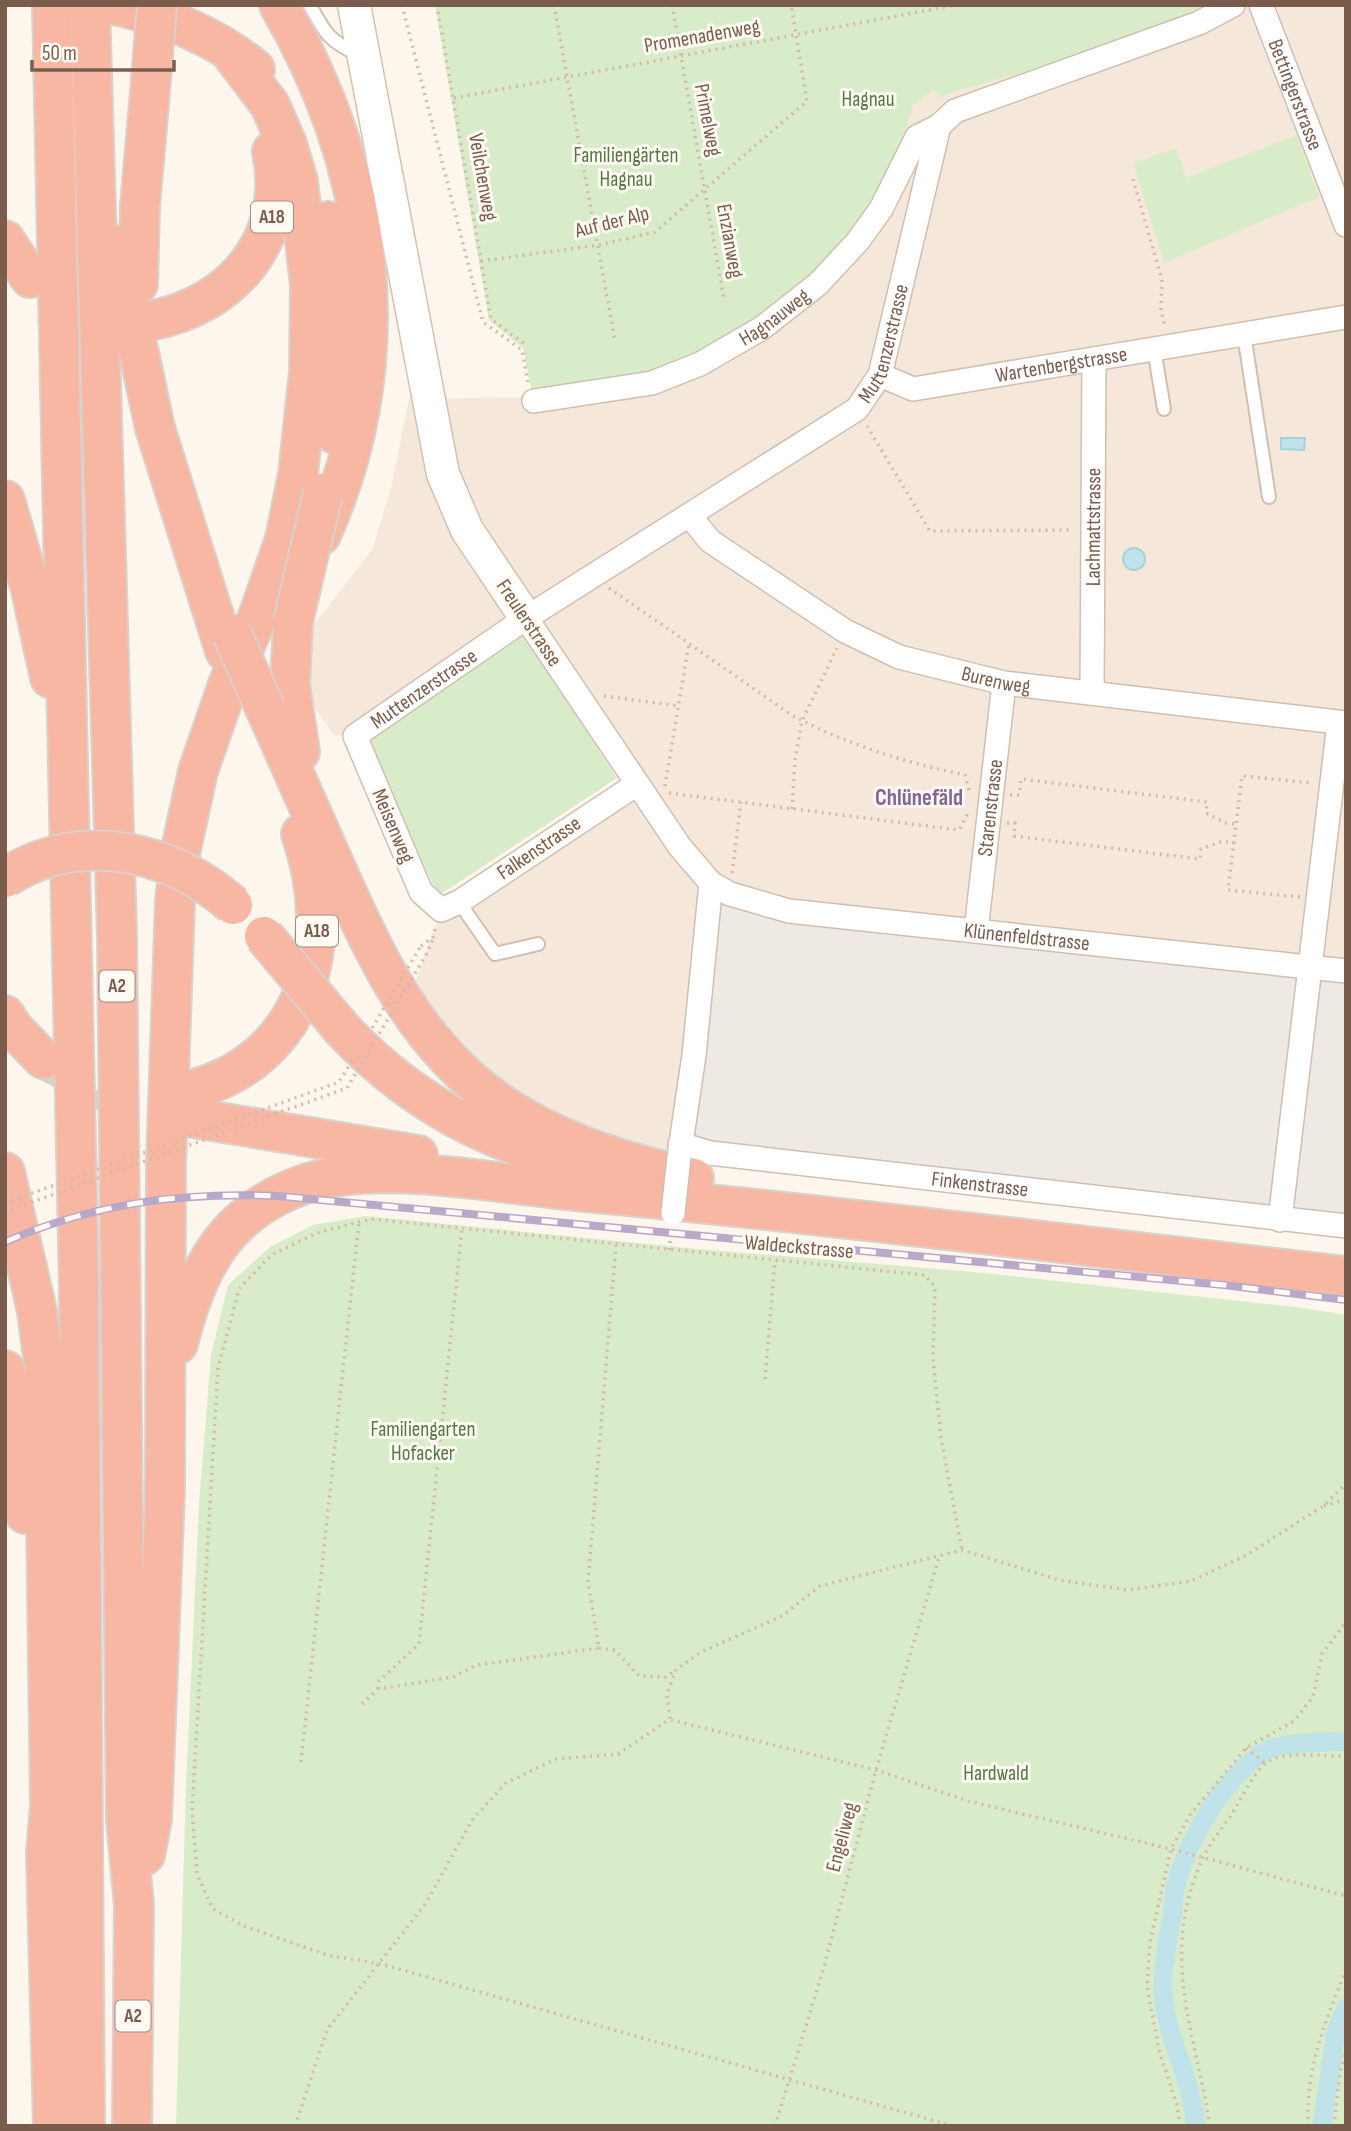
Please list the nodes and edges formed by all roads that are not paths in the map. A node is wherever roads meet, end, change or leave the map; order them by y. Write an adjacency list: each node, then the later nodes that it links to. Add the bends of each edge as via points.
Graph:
1 (52, 5): 37 (highway, A2)
2 (90, 5): 12 (highway, A2)
3 (115, 5): 10 (highway, A18, via 179,22)
4 (157, 5): 23 (highway, bridge, via 137,265)
5 (279, 5): 36 (highway, via 328,103 356,193 366,267 366,368 355,437 336,502)
6 (310, 5): 11 (lane, via 337,45)
7 (354, 5): 11 (street, Freulerstrasse)
8 (1233, 5): 13 (street, via 1199,23 955,111)
9 (1261, 5): 14 (street, Bettingerstrasse)
10 (233, 56): 19 (highway, A18, via 268,130 276,180 269,226 255,255 222,292 193,309); 36 (highway, via 270,105 298,181 310,285 309,372 298,474 285,539); 39 (highway, bridge, via 263,76 288,107 308,150 327,214 337,279 334,420 289,655 291,699)
11 (363, 57): 30 (street, Freulerstrasse, via 446,484 467,530)
12 (92, 66): 23 (highway, via 117,249); 58 (highway, A2, via 117,935 126,1821)
13 (939, 126): 24 (street, Muttenzerstrasse); 25 (street, Hagnauweg, via 917,137 881,209 858,241 818,284 762,328 700,363 652,383)
14 (1338, 178): 15 (street, Bettingerstrasse)
15 (1346, 225)
16 (5, 240): 17 (highway)
17 (30, 278)
18 (1346, 317): 20 (street, Wartenbergstrasse)
19 (149, 321)
20 (1244, 334): 21 (street, Wartenbergstrasse); 27 (lane)
21 (1162, 348): 22 (street, Wartenbergstrasse); 26 (lane)
22 (1094, 360): 24 (street, Wartenbergstrasse, via 913,389); 32 (street, Lachmattstrasse)
23 (141, 363): 33 (highway, bridge, via 166,468 203,580)
24 (880, 375): 29 (street, Muttenzerstrasse, via 856,409)
25 (532, 393)
26 (1164, 409)
27 (1269, 498)
28 (5, 500): 37 (highway, via 31,590)
29 (690, 516): 30 (street, Muttenzerstrasse); 31 (street, Burenweg, via 710,541 845,631 899,657)
30 (526, 618): 35 (street, Muttenzerstrasse); 38 (street, Freulerstrasse)
31 (1004, 683): 32 (street, Burenweg); 43 (street, Starenstrasse)
32 (1092, 693): 34 (street, Burenweg)
33 (259, 711): 39 (highway); 50 (highway, A18, via 311,866 317,908 314,955 297,1008 268,1047 182,1104)
34 (1343, 723): 45 (street)
35 (355, 736): 42 (street, Meisenweg, via 421,892)
36 (208, 743): 56 (highway, via 186,822 176,901 166,1177)
37 (70, 762): 60 (highway, A2, via 84,1563)
38 (637, 784): 41 (street, Freulerstrasse, via 680,847); 42 (street, Falkenstrasse)
39 (313, 816): 50 (highway, via 382,970 422,1030 464,1075 516,1113 584,1146)
40 (5, 878): 50 (highway, bridge, via 63,854 109,850 176,867 233,905 376,1063 421,1098 490,1136 572,1163)
41 (720, 888): 43 (street, Klünenfeldstrasse, via 789,911); 50 (street, via 694,1055)
42 (450, 906): 44 (lane, via 495,954)
43 (976, 931): 45 (street, Klünenfeldstrasse)
44 (538, 944)
45 (1311, 966): 46 (street, Klünenfeldstrasse); 51 (street)
46 (1346, 971)
47 (5, 1015): 48 (highway)
48 (43, 1059)
49 (5, 1172): 57 (highway, via 37,1311 44,1365 50,1806)
50 (683, 1179): 51 (street, Finkenstrasse, via 710,1153); 53 (highway); 54 (highway); 56 (highway, via 386,1174 309,1183 251,1211 214,1252 191,1297)
51 (1280, 1220): 52 (street, Finkenstrasse)
52 (1346, 1226)
53 (1346, 1251)
54 (1346, 1276)
55 (5, 1370): 57 (highway, via 18,1447 36,1647 39,1809)
56 (167, 1391): 58 (highway, via 152,1819)
57 (46, 1852): 59 (highway)
58 (134, 1905): 61 (highway, A2)
59 (53, 2126)
60 (85, 2126)
61 (132, 2126)

